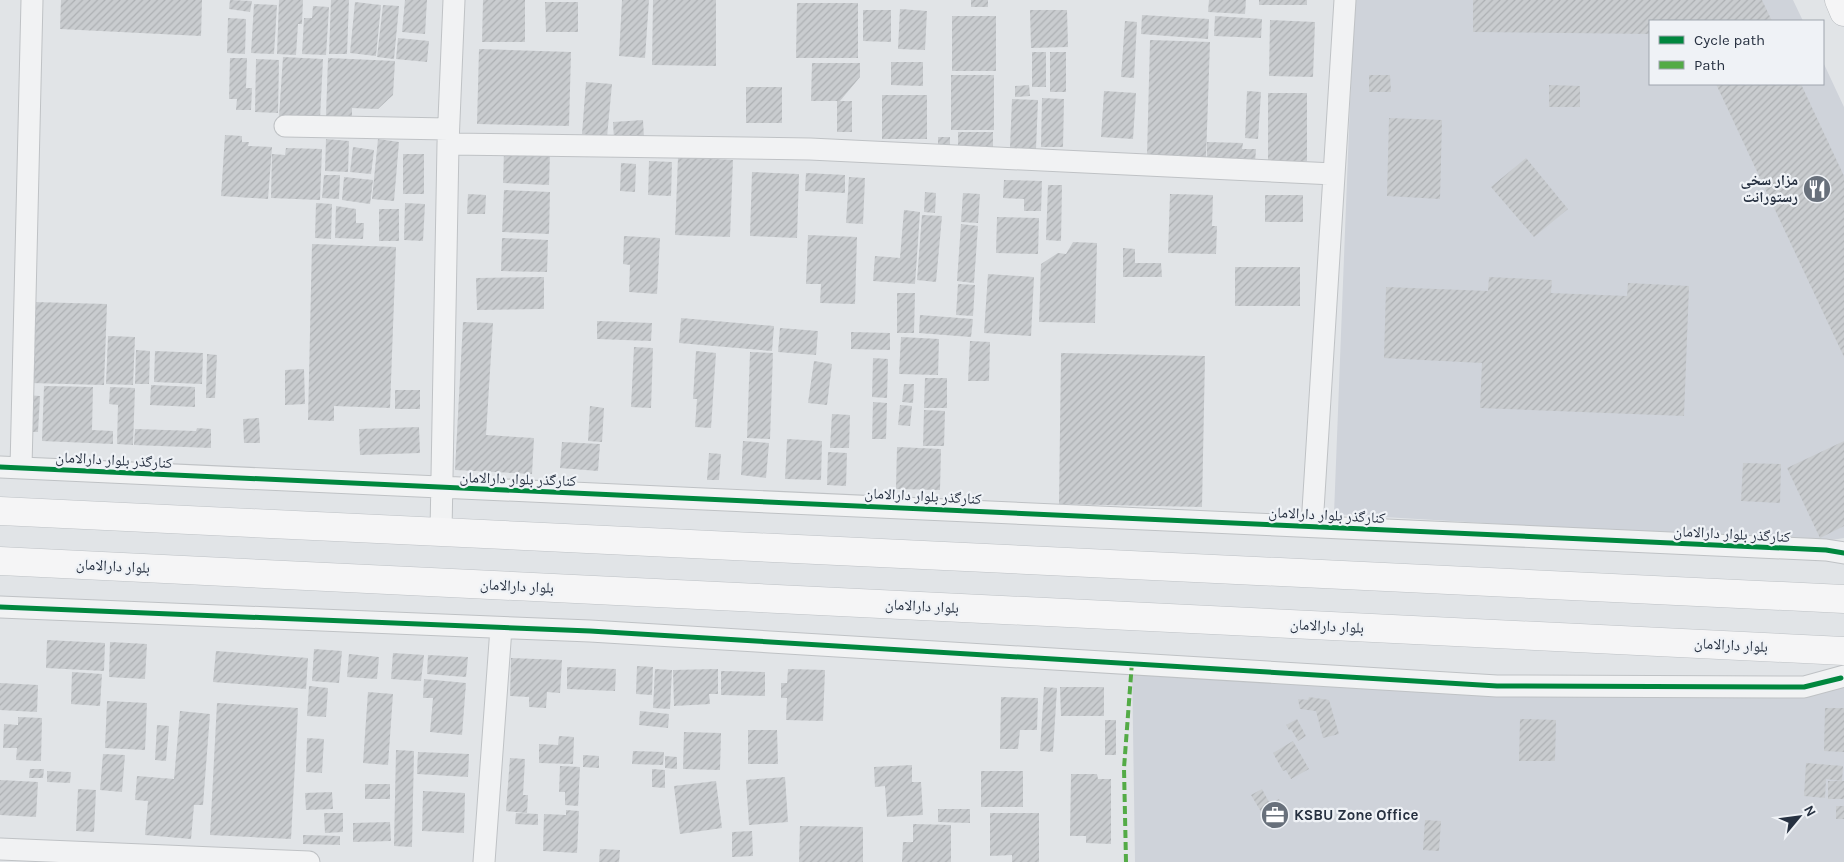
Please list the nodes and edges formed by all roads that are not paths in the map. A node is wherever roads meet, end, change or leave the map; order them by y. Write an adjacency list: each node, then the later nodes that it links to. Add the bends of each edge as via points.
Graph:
1 (32, 0): 10 (street)
2 (454, 0): 7 (street)
3 (1345, 0): 8 (street)
4 (1839, 0): 5 (main road)
5 (1844, 12)
6 (285, 126): 7 (street)
7 (448, 136): 8 (street, via 810,149); 11 (street)
8 (1334, 174): 13 (street)
9 (0, 467): 10 (street, کنارگذر بلوار دارالامان)
10 (21, 468): 11 (street, کنارگذر بلوار دارالامان)
11 (441, 488): 13 (street, کنارگذر بلوار دارالامان); 14 (street)
12 (0, 511): 14 (main road)
13 (1312, 526): 15 (street, کنارگذر بلوار دارالامان)
14 (441, 532): 17 (main road)
15 (1844, 553)
16 (0, 561): 20 (main road, بلوار دارالامان)
17 (1844, 599)
18 (0, 606): 19 (street)
19 (501, 628): 21 (street, via 1132,662 1496,686 1804,686); 25 (street)
20 (1844, 651)
21 (1844, 676)
22 (0, 849): 23 (street)
23 (200, 860): 24 (street)
24 (309, 862)
25 (484, 862)

